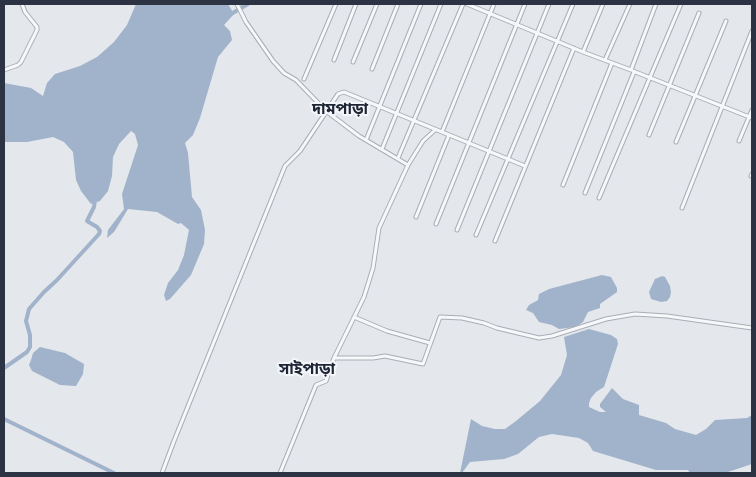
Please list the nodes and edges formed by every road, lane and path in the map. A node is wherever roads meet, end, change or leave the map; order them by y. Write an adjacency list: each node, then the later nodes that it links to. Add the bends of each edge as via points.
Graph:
1 (22, 4): 32 (street, via 37,30 21,62)
2 (237, 4): 41 (street, via 273,62)
3 (336, 4): 35 (street)
4 (356, 4): 27 (street)
5 (378, 4): 29 (street)
6 (398, 4): 31 (street)
7 (422, 4): 38 (street)
8 (441, 4): 42 (street)
9 (465, 4): 18 (street); 44 (street)
10 (494, 4): 18 (street)
11 (524, 4): 21 (street)
12 (549, 4): 23 (street)
13 (573, 4): 24 (street)
14 (602, 4): 26 (street)
15 (630, 4): 28 (street)
16 (656, 4): 33 (street)
17 (680, 4): 34 (street)
18 (490, 13): 21 (street); 46 (street)
19 (699, 13): 36 (street)
20 (726, 21): 37 (street)
21 (517, 24): 23 (street); 52 (street)
22 (752, 31): 39 (street)
23 (537, 33): 24 (street); 54 (street)
24 (558, 42): 25 (street); 56 (street)
25 (574, 48): 26 (street); 58 (street)
26 (583, 52): 28 (street)
27 (334, 60)
28 (605, 60): 30 (street)
29 (352, 62)
30 (612, 63): 33 (street); 59 (street)
31 (372, 69)
32 (4, 70)
33 (632, 71): 34 (street); 60 (street)
34 (651, 78): 36 (street); 61 (street)
35 (304, 79)
36 (670, 86): 37 (street); 48 (street)
37 (695, 96): 39 (street); 51 (street)
38 (379, 107): 41 (street, via 344,92 338,94); 42 (street); 49 (street)
39 (722, 107): 43 (street); 62 (street)
40 (752, 110): 43 (street)
41 (326, 111): 49 (street); 72 (street, via 300,151 285,166)
42 (396, 114): 44 (street); 53 (street)
43 (751, 118): 50 (street)
44 (414, 121): 45 (street); 55 (street)
45 (435, 130): 46 (street); 57 (street, via 423,141)
46 (442, 132): 47 (street)
47 (449, 135): 52 (street); 63 (street)
48 (648, 136)
49 (366, 140): 53 (street)
50 (739, 141)
51 (676, 142)
52 (468, 143): 54 (street); 64 (street)
53 (382, 150): 55 (street)
54 (489, 151): 56 (street); 65 (street)
55 (398, 158): 57 (street)
56 (508, 159): 58 (street); 66 (street)
57 (408, 164): 68 (street, via 379,228 373,268)
58 (525, 166): 67 (street)
59 (563, 185)
60 (585, 193)
61 (599, 198)
62 (682, 208)
63 (416, 217)
64 (436, 224)
65 (457, 230)
66 (476, 234)
67 (495, 241)
68 (354, 317): 70 (street); 71 (street)
69 (752, 328): 70 (street, via 635,314 539,338 462,318 440,317)
70 (430, 343): 71 (street, via 423,364 385,356)
71 (334, 358): 73 (street, via 326,381 316,385)
72 (162, 473)
73 (280, 473)

